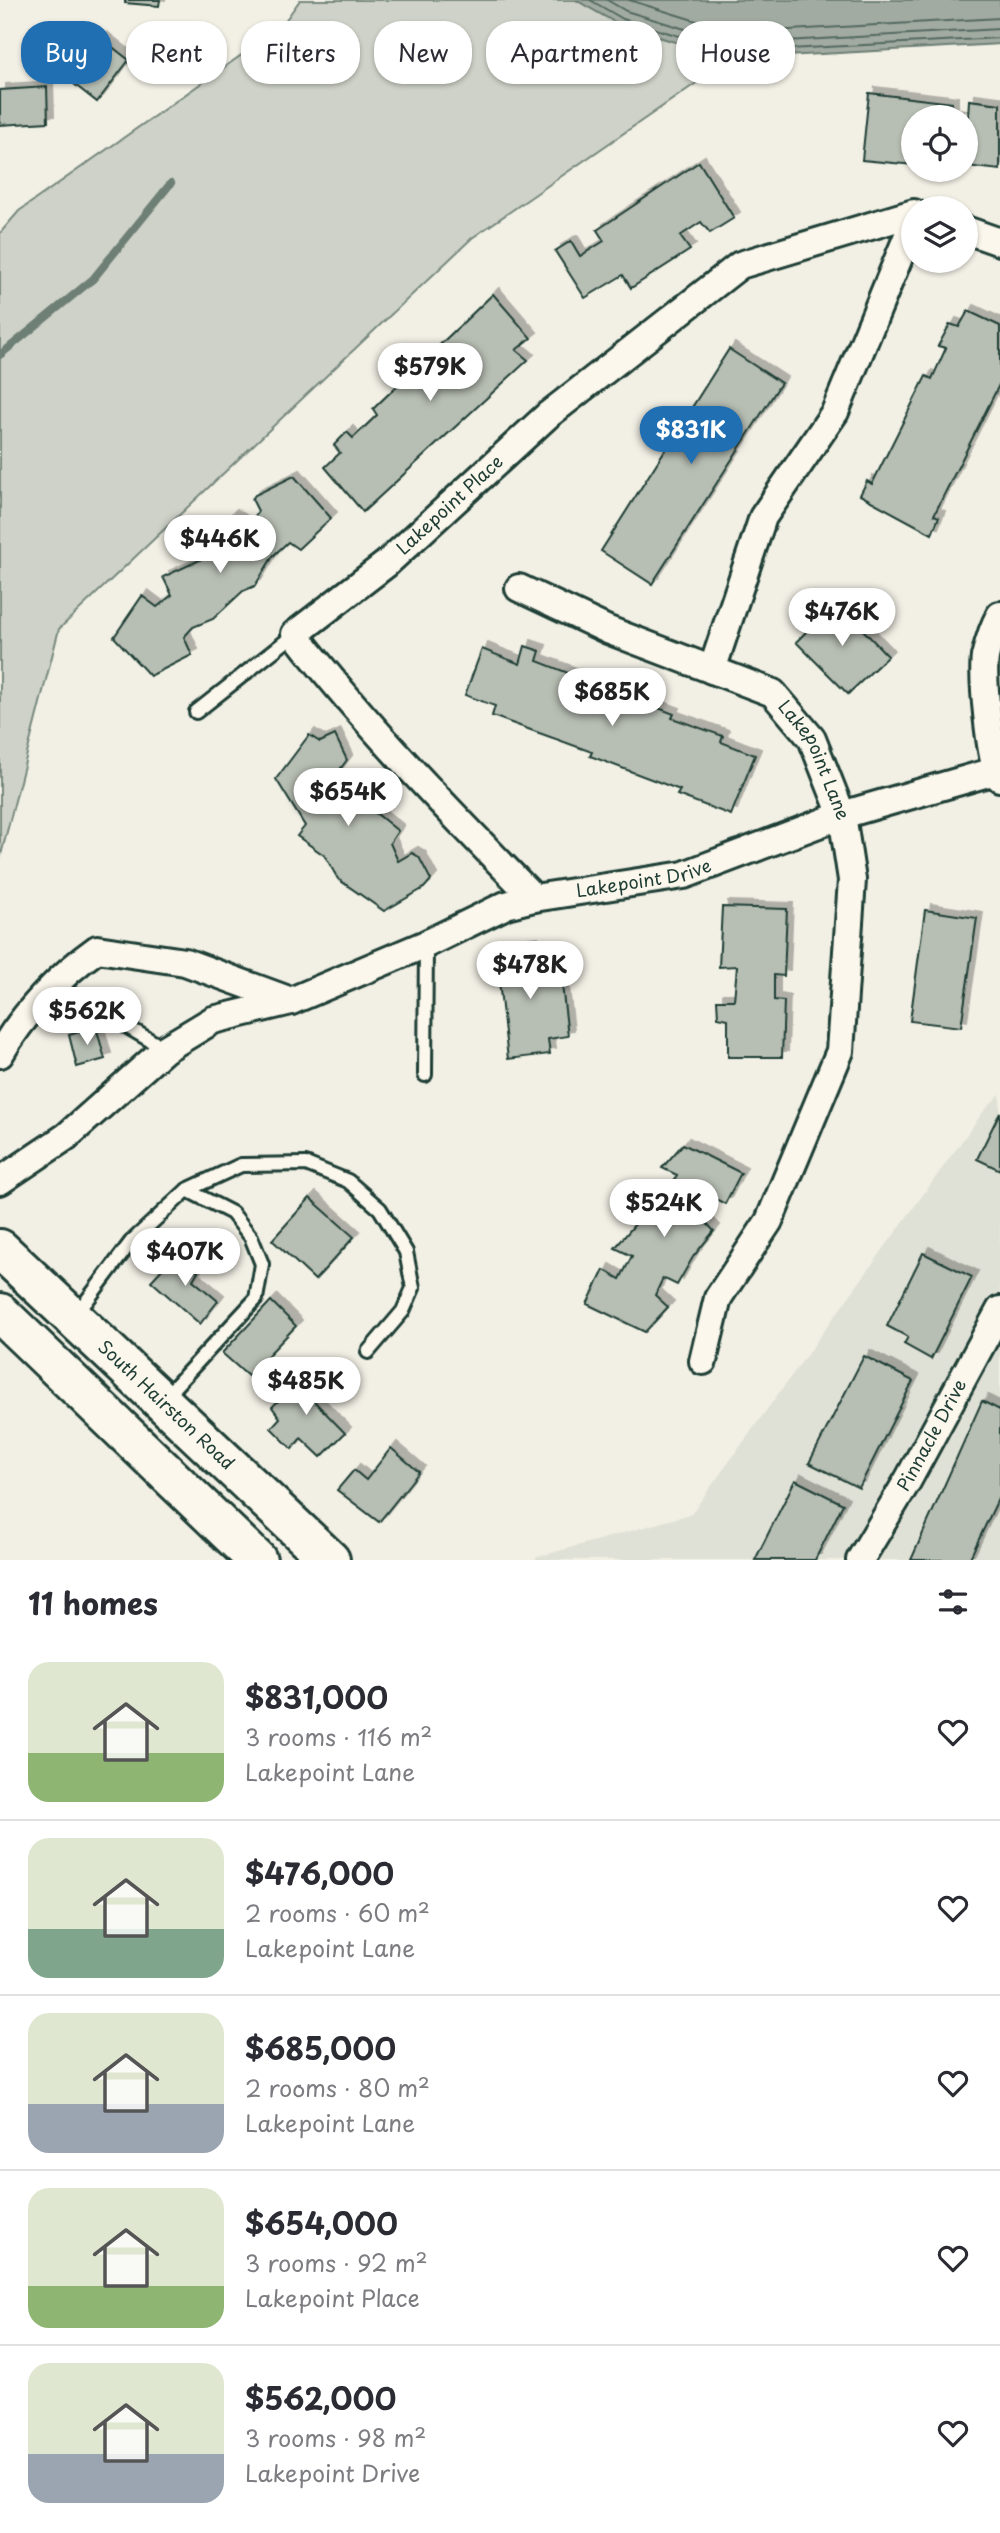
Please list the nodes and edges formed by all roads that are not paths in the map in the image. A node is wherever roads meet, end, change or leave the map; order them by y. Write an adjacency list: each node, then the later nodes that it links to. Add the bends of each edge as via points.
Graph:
1 (901, 217): 7 (street, Lakepoint Place, via 740,265 548,415 386,564)
2 (978, 234): 3 (street)
3 (1000, 242)
4 (901, 252): 8 (street, via 835,412 763,517)
5 (519, 587): 8 (street, Lakepoint Lane, via 608,630)
6 (1000, 615): 10 (street, via 985,659)
7 (295, 634): 9 (lane); 12 (street, via 438,800)
8 (712, 670): 11 (street, Lakepoint Lane, via 774,693 812,739)
9 (196, 712)
10 (998, 774): 11 (street, Lakepoint Drive)
11 (842, 815): 12 (street, Lakepoint Drive, via 684,875); 26 (street, Lakepoint Lane, via 852,880 840,1051 769,1221 718,1298)
12 (534, 898): 13 (street, Lakepoint Drive, via 506,905)
13 (426, 944): 15 (street, Lakepoint Drive); 18 (lane)
14 (56, 985): 15 (street, via 97,949 185,962); 16 (lane); 17 (street)
15 (291, 1001): 16 (street, Lakepoint Drive, via 213,1020)
16 (165, 1049): 19 (street, Lakepoint Drive, via 67,1136)
17 (0, 1054)
18 (425, 1074)
19 (0, 1181)
20 (187, 1190): 24 (lane, via 131,1242); 25 (lane, via 242,1166 306,1164 348,1181 380,1209 406,1252 413,1288 403,1311); 27 (lane, via 232,1213 251,1237 262,1264 256,1299)
21 (0, 1249): 24 (main road, South Hairston Road)
22 (1000, 1310): 30 (street, Pinnacle Drive)
23 (0, 1313): 28 (main road)
24 (74, 1318): 27 (main road, South Hairston Road)
25 (369, 1352)
26 (703, 1361)
27 (162, 1401): 29 (main road, South Hairston Road)
28 (257, 1560)
29 (330, 1560)
30 (860, 1560)

